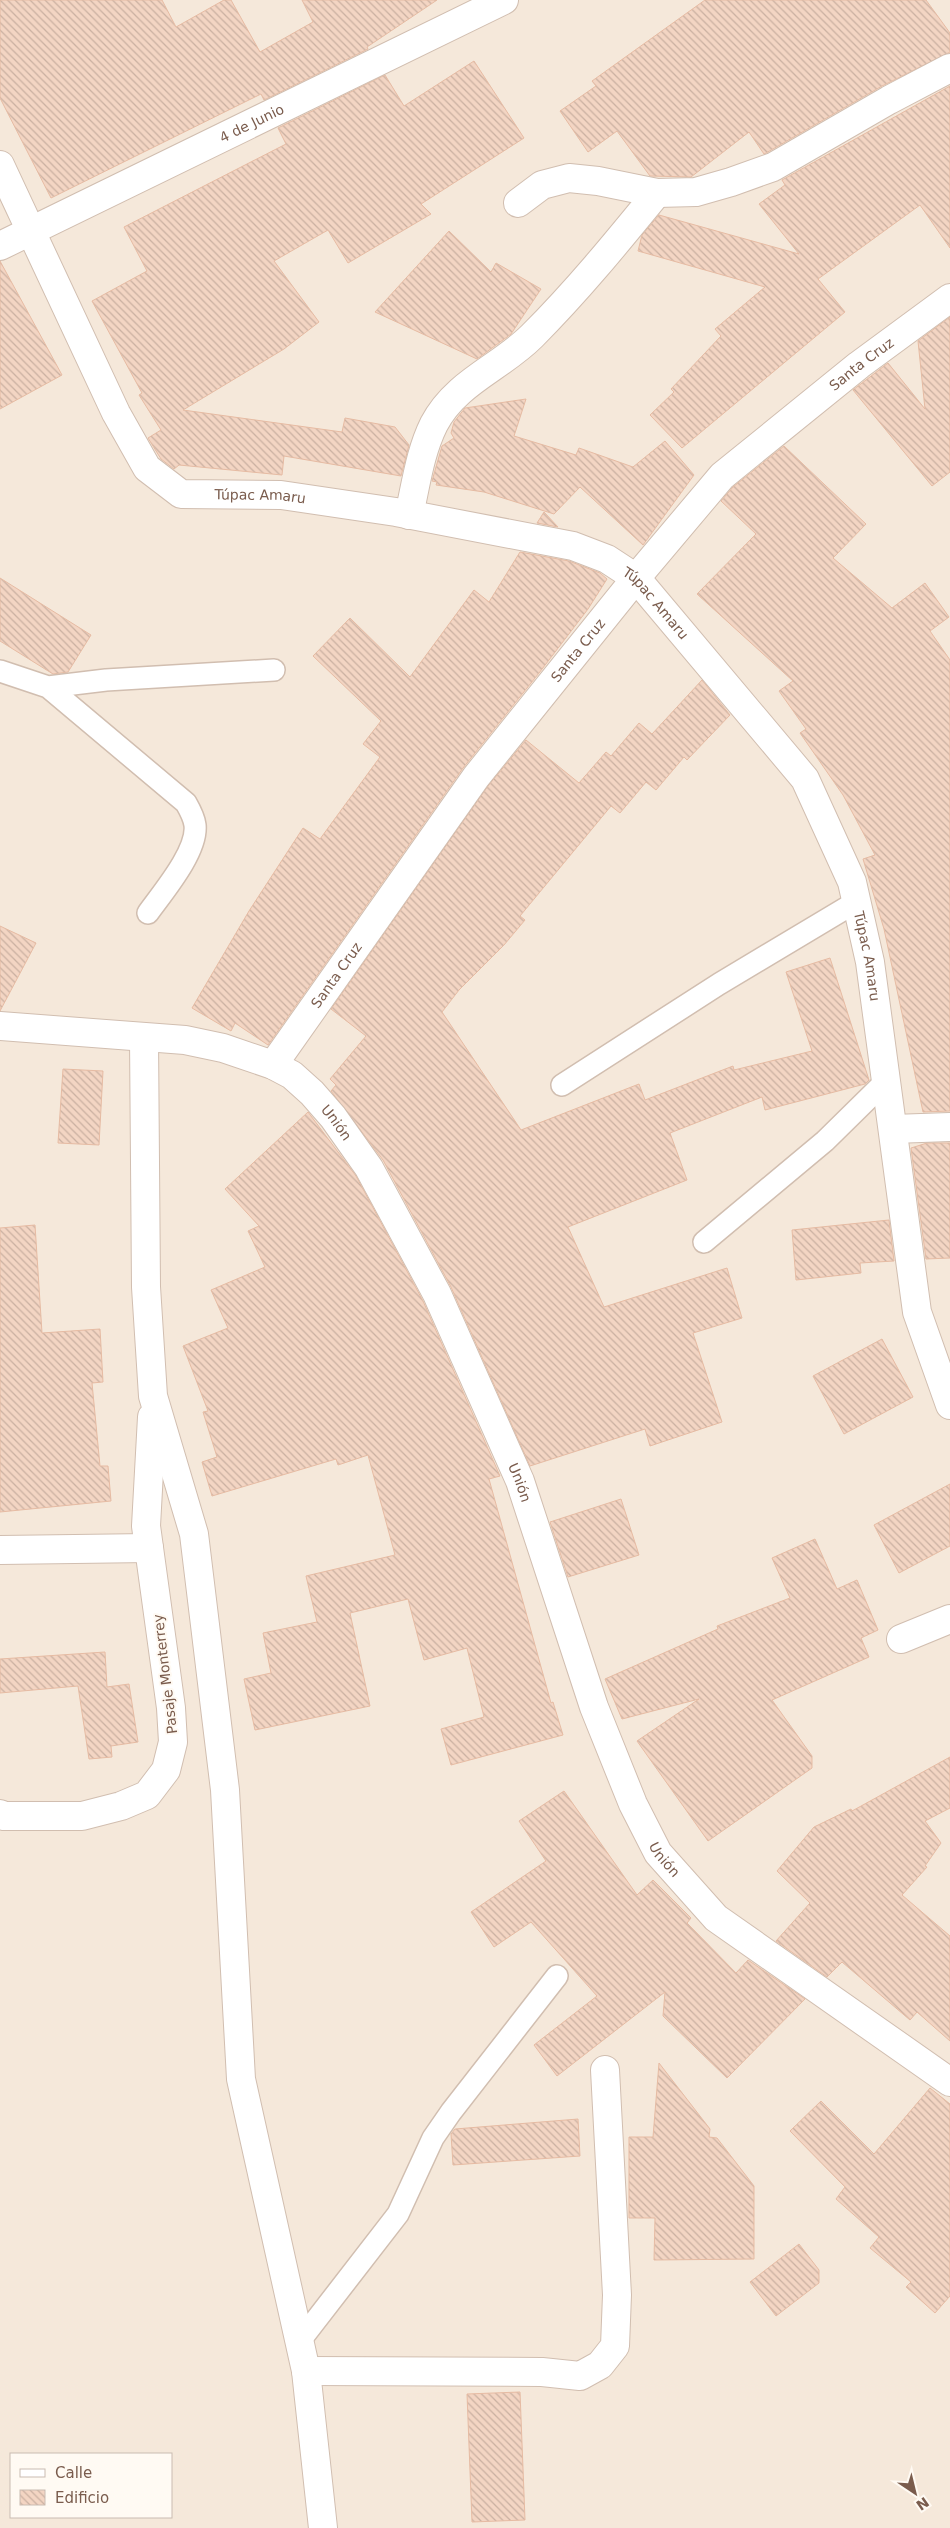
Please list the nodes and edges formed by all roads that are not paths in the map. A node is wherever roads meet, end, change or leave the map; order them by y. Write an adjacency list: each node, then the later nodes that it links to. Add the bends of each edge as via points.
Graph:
1 (504, 0): 2 (street, 4 de Junio)
2 (470, 8): 7 (street, 4 de Junio)
3 (950, 68): 5 (street, via 773,167 696,192)
4 (0, 165): 7 (street, Túpac Amaru)
5 (656, 193): 6 (street, via 569,178 542,185); 10 (street, via 587,279 531,337 450,400 424,449)
6 (518, 204)
7 (31, 232): 8 (street, 4 de Junio); 10 (street, Túpac Amaru, via 116,412 147,468 181,494 281,495)
8 (0, 246)
9 (950, 298): 11 (street, Santa Cruz, via 859,365 722,476)
10 (409, 515): 11 (street, Túpac Amaru, via 573,546 608,559)
11 (636, 578): 15 (street, Túpac Amaru, via 805,779 852,882); 19 (street, Santa Cruz, via 476,777)
12 (274, 670): 14 (lane, via 106,680)
13 (0, 672): 14 (lane)
14 (48, 687): 16 (lane, via 177,794 193,815 193,840 185,859)
15 (856, 902): 20 (street, Túpac Amaru, via 870,962); 21 (lane)
16 (148, 913)
17 (0, 1026): 18 (street, Unión)
18 (144, 1038): 19 (street, Unión, via 185,1040 223,1048); 25 (street, via 146,1286)
19 (273, 1065): 34 (street, Unión, via 292,1075 312,1093 364,1160 437,1294 520,1481 594,1708 633,1804 658,1853 716,1918)
20 (886, 1081): 23 (street, Túpac Amaru); 24 (lane, via 825,1141)
21 (562, 1084)
22 (950, 1128): 23 (street)
23 (893, 1129): 26 (street, Túpac Amaru, via 917,1312)
24 (704, 1242)
25 (153, 1396): 27 (street, Pasaje Monterrey, via 146,1526); 35 (street, via 194,1534 225,1790 241,2079)
26 (950, 1405)
27 (149, 1548): 28 (street); 31 (street, Pasaje Monterrey, via 172,1708 173,1742 166,1770 147,1795 121,1806 82,1816)
28 (0, 1550)
29 (950, 1619): 30 (street)
30 (901, 1639)
31 (0, 1814)
32 (557, 1976): 35 (lane, via 446,2118 433,2138 398,2214)
33 (605, 2070): 36 (street, via 617,2295 615,2346 600,2365 580,2376 542,2372)
34 (950, 2082)
35 (299, 2342): 36 (street)
36 (306, 2371): 37 (street)
37 (323, 2528)

